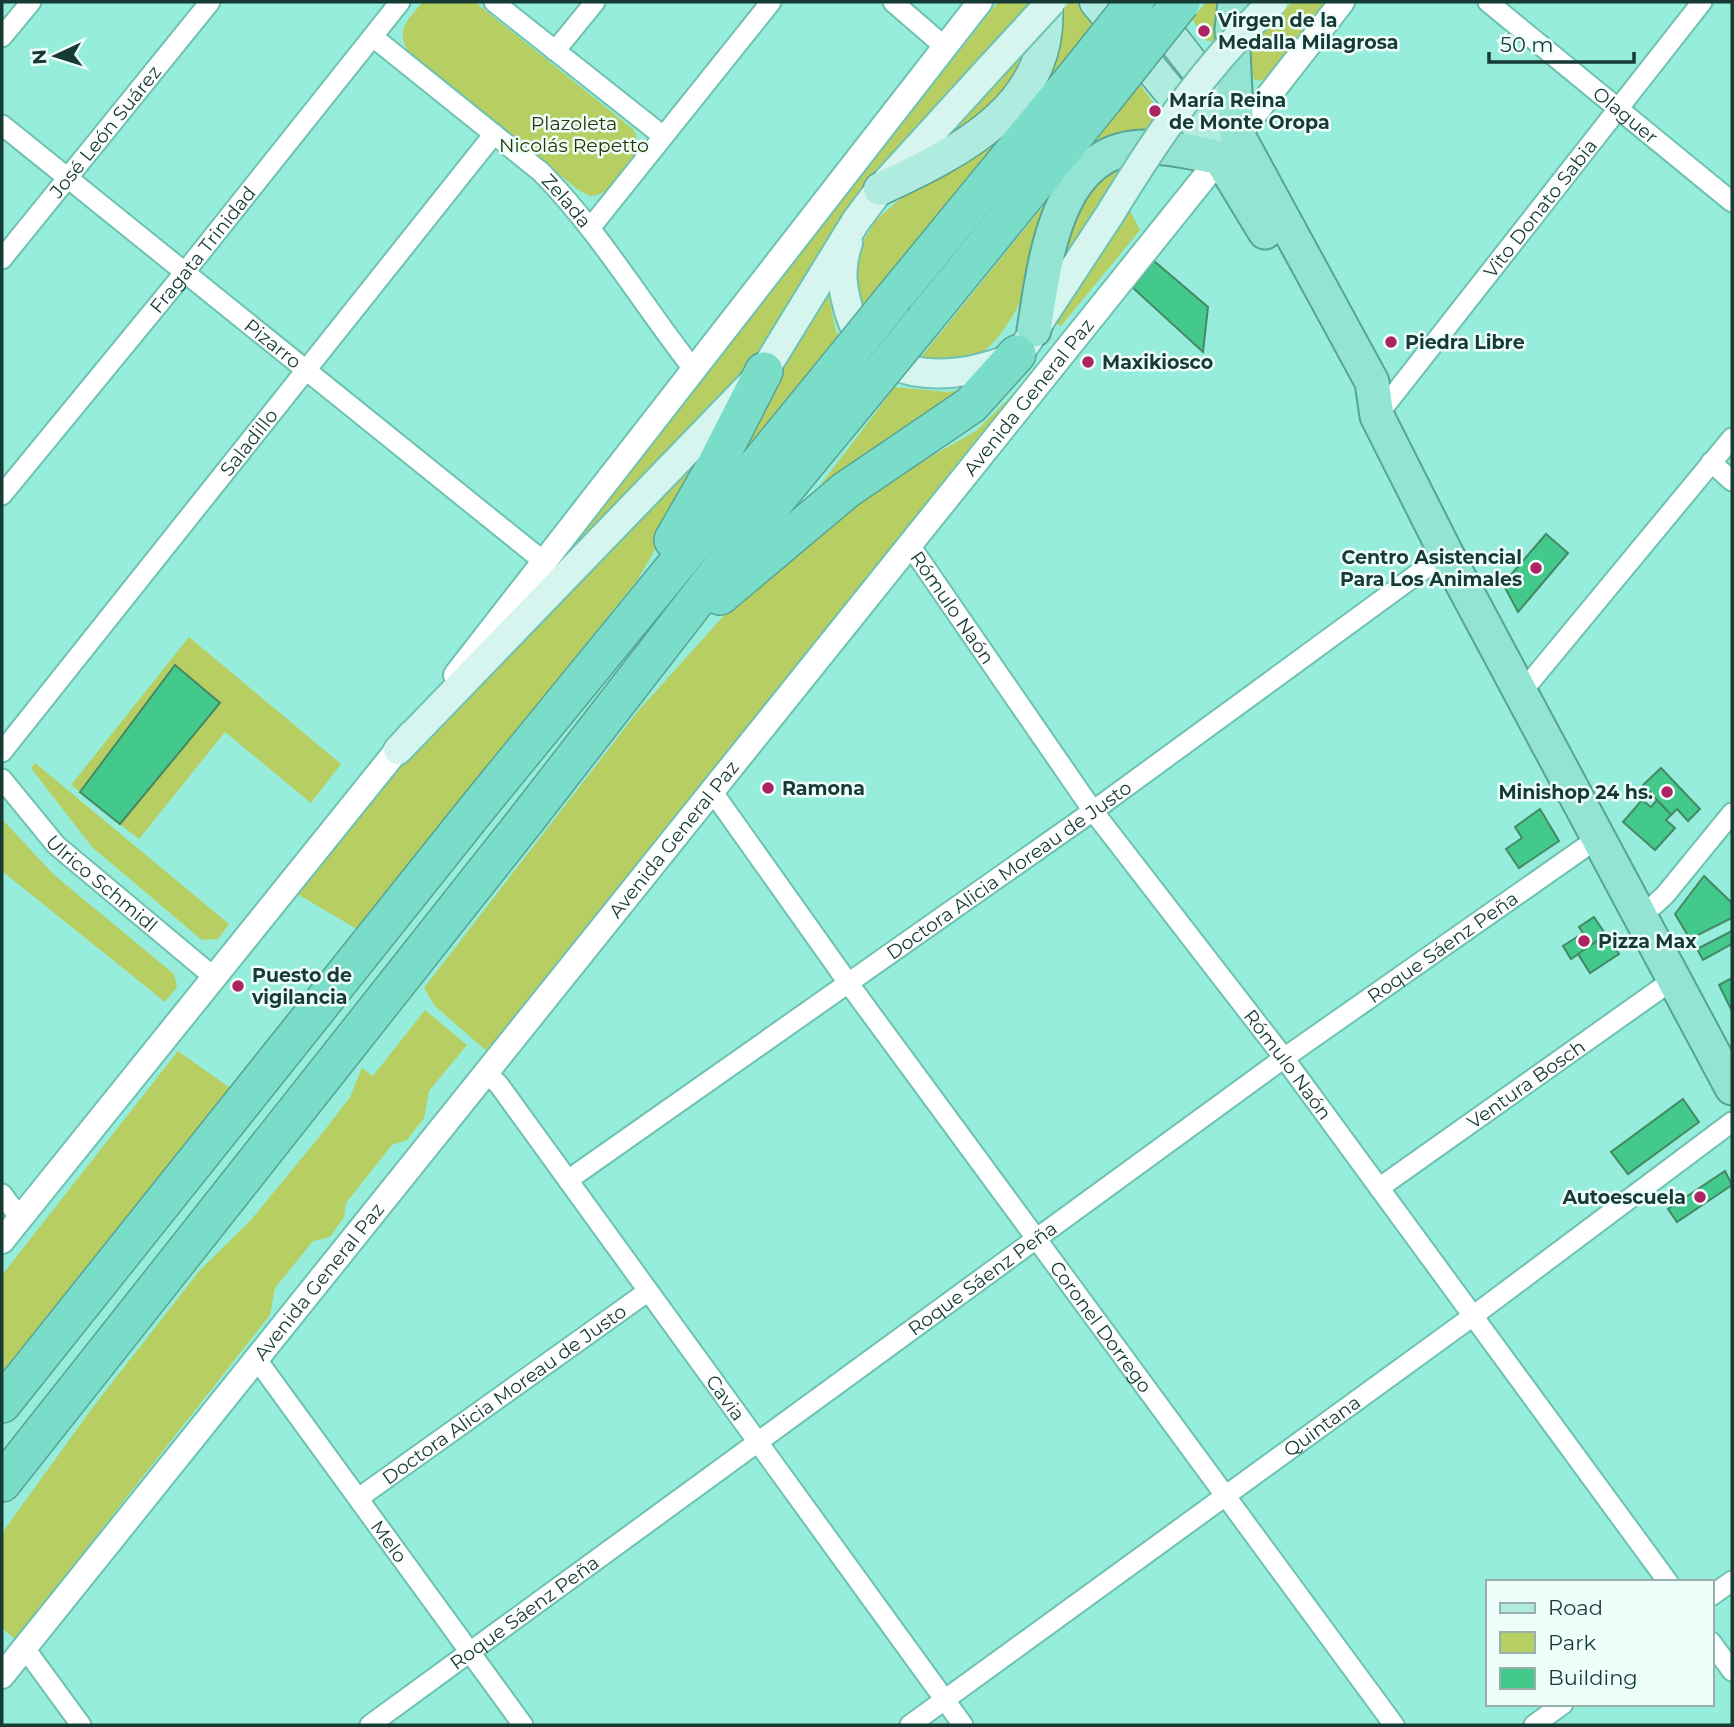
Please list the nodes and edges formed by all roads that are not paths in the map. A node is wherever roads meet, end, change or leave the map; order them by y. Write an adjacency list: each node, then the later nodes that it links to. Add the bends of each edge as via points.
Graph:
1 (31, 2): 19 (street)
2 (210, 2): 28 (street, José León Suárez)
3 (400, 2): 20 (street, Fragata Trinidad)
4 (494, 2): 22 (street)
5 (596, 2): 22 (street)
6 (771, 2): 26 (street)
7 (893, 2): 21 (street)
8 (980, 2): 21 (street)
9 (1049, 2): 29 (main road, bridge); 29 (main road, via 1047,39 1040,58 1025,90 1006,114 934,164)
10 (1096, 2): 27 (main road, via 1196,123)
11 (1135, 2): 47 (highway, bridge)
12 (1144, 2): 27 (main road, via 1212,89)
13 (1181, 2): 48 (highway, bridge)
14 (1235, 2): 27 (highway)
15 (1272, 2): 35 (main road, bridge, via 1199,80)
16 (1342, 2): 27 (street, Avenida General Paz)
17 (1489, 2): 23 (street, Olaguer)
18 (1702, 2): 23 (street, Vito Donato Sabia)
19 (2, 37)
20 (373, 37): 25 (street, Zelada); 34 (street, Fragata Trinidad)
21 (945, 47): 36 (street)
22 (555, 51): 26 (street)
23 (1619, 110): 30 (street, Olaguer); 39 (street, Vito Donato Sabia)
24 (2, 125): 28 (street, Pizarro)
25 (494, 134): 32 (street, Zelada, via 541,172); 37 (street, Saladillo)
26 (663, 136): 32 (street)
27 (1228, 146): 35 (highway, via 1146,147 1114,154 1088,170 1062,208); 39 (highway, via 1238,185 1358,400); 44 (street, Avenida General Paz)
28 (68, 178): 33 (street, José León Suárez); 34 (street, Pizarro)
29 (880, 190): 31 (main road)
30 (1732, 202)
31 (856, 220): 35 (main road, via 841,273 853,327 883,362 929,373 982,368); 38 (main road)
32 (591, 227): 36 (street, Zelada)
33 (2, 260)
34 (186, 272): 37 (street, Pizarro); 43 (street, Fragata Trinidad)
35 (1026, 342): 48 (highway, via 971,405 846,490)
36 (694, 370): 46 (street)
37 (308, 371): 46 (street, Pizarro); 51 (street, Saladillo)
38 (764, 371): 47 (highway); 50 (main road)
39 (1377, 416): 45 (highway)
40 (1732, 438): 41 (street)
41 (1711, 462): 42 (street); 49 (street)
42 (1732, 481)
43 (2, 495)
44 (909, 544): 53 (street, Avenida General Paz); 54 (street, Rómulo Naón)
45 (1446, 553): 49 (highway); 54 (street, Doctora Alicia Moreau de Justo)
46 (543, 561): 50 (street)
47 (627, 624): 75 (highway)
48 (649, 659): 74 (highway)
49 (1520, 690): 56 (highway)
50 (398, 750): 58 (street)
51 (2, 752)
52 (2, 779): 58 (street, Ulrico Schmidl, via 56,845)
53 (712, 791): 60 (street, Coronel Dorrego); 62 (street, Avenida General Paz)
54 (1093, 811): 60 (street, Doctora Alicia Moreau de Justo); 61 (street, Rómulo Naón)
55 (1732, 813): 57 (street, via 1665,895)
56 (1598, 838): 57 (highway); 61 (street, Roque Sáenz Peña)
57 (1640, 918): 59 (highway)
58 (215, 978): 68 (street)
59 (1674, 979): 63 (highway); 66 (street, Ventura Bosch)
60 (849, 984): 65 (street, Doctora Alicia Moreau de Justo); 69 (street, Coronel Dorrego)
61 (1284, 1058): 66 (street, Rómulo Naón); 69 (street, Roque Sáenz Peña)
62 (485, 1071): 65 (street, Cavia); 73 (street, Avenida General Paz)
63 (1732, 1088)
64 (1732, 1122): 72 (street, Quintana)
65 (568, 1180): 71 (street, Cavia)
66 (1379, 1188): 72 (street, Rómulo Naón)
67 (2, 1194): 68 (street)
68 (20, 1218): 70 (street)
69 (1037, 1237): 76 (street, Roque Sáenz Peña); 78 (street, Coronel Dorrego)
70 (2, 1241)
71 (647, 1292): 76 (street, Cavia); 79 (street, Doctora Alicia Moreau de Justo)
72 (1473, 1315): 78 (street, Quintana); 81 (street, Rómulo Naón)
73 (255, 1357): 79 (street, Melo); 85 (street, Avenida General Paz)
74 (74, 1391): 77 (highway); 80 (highway)
75 (2, 1404)
76 (757, 1441): 86 (street, Roque Sáenz Peña); 89 (street, Cavia)
77 (2, 1483)
78 (1225, 1493): 89 (street, Quintana); 96 (street, Coronel Dorrego)
79 (360, 1497): 86 (street, Melo)
80 (2, 1509)
81 (1667, 1580)
82 (1732, 1581): 83 (street)
83 (1713, 1595)
84 (1713, 1645): 87 (street)
85 (24, 1647): 88 (street, Avenida General Paz); 91 (street)
86 (471, 1651): 92 (street, Roque Sáenz Peña); 93 (street, Melo)
87 (1732, 1671)
88 (2, 1676)
89 (944, 1700): 94 (street, Quintana); 95 (street, Cavia)
90 (1560, 1706): 97 (street)
91 (81, 1725)
92 (370, 1725)
93 (523, 1725)
94 (910, 1725)
95 (962, 1725)
96 (1394, 1725)
97 (1534, 1725)

